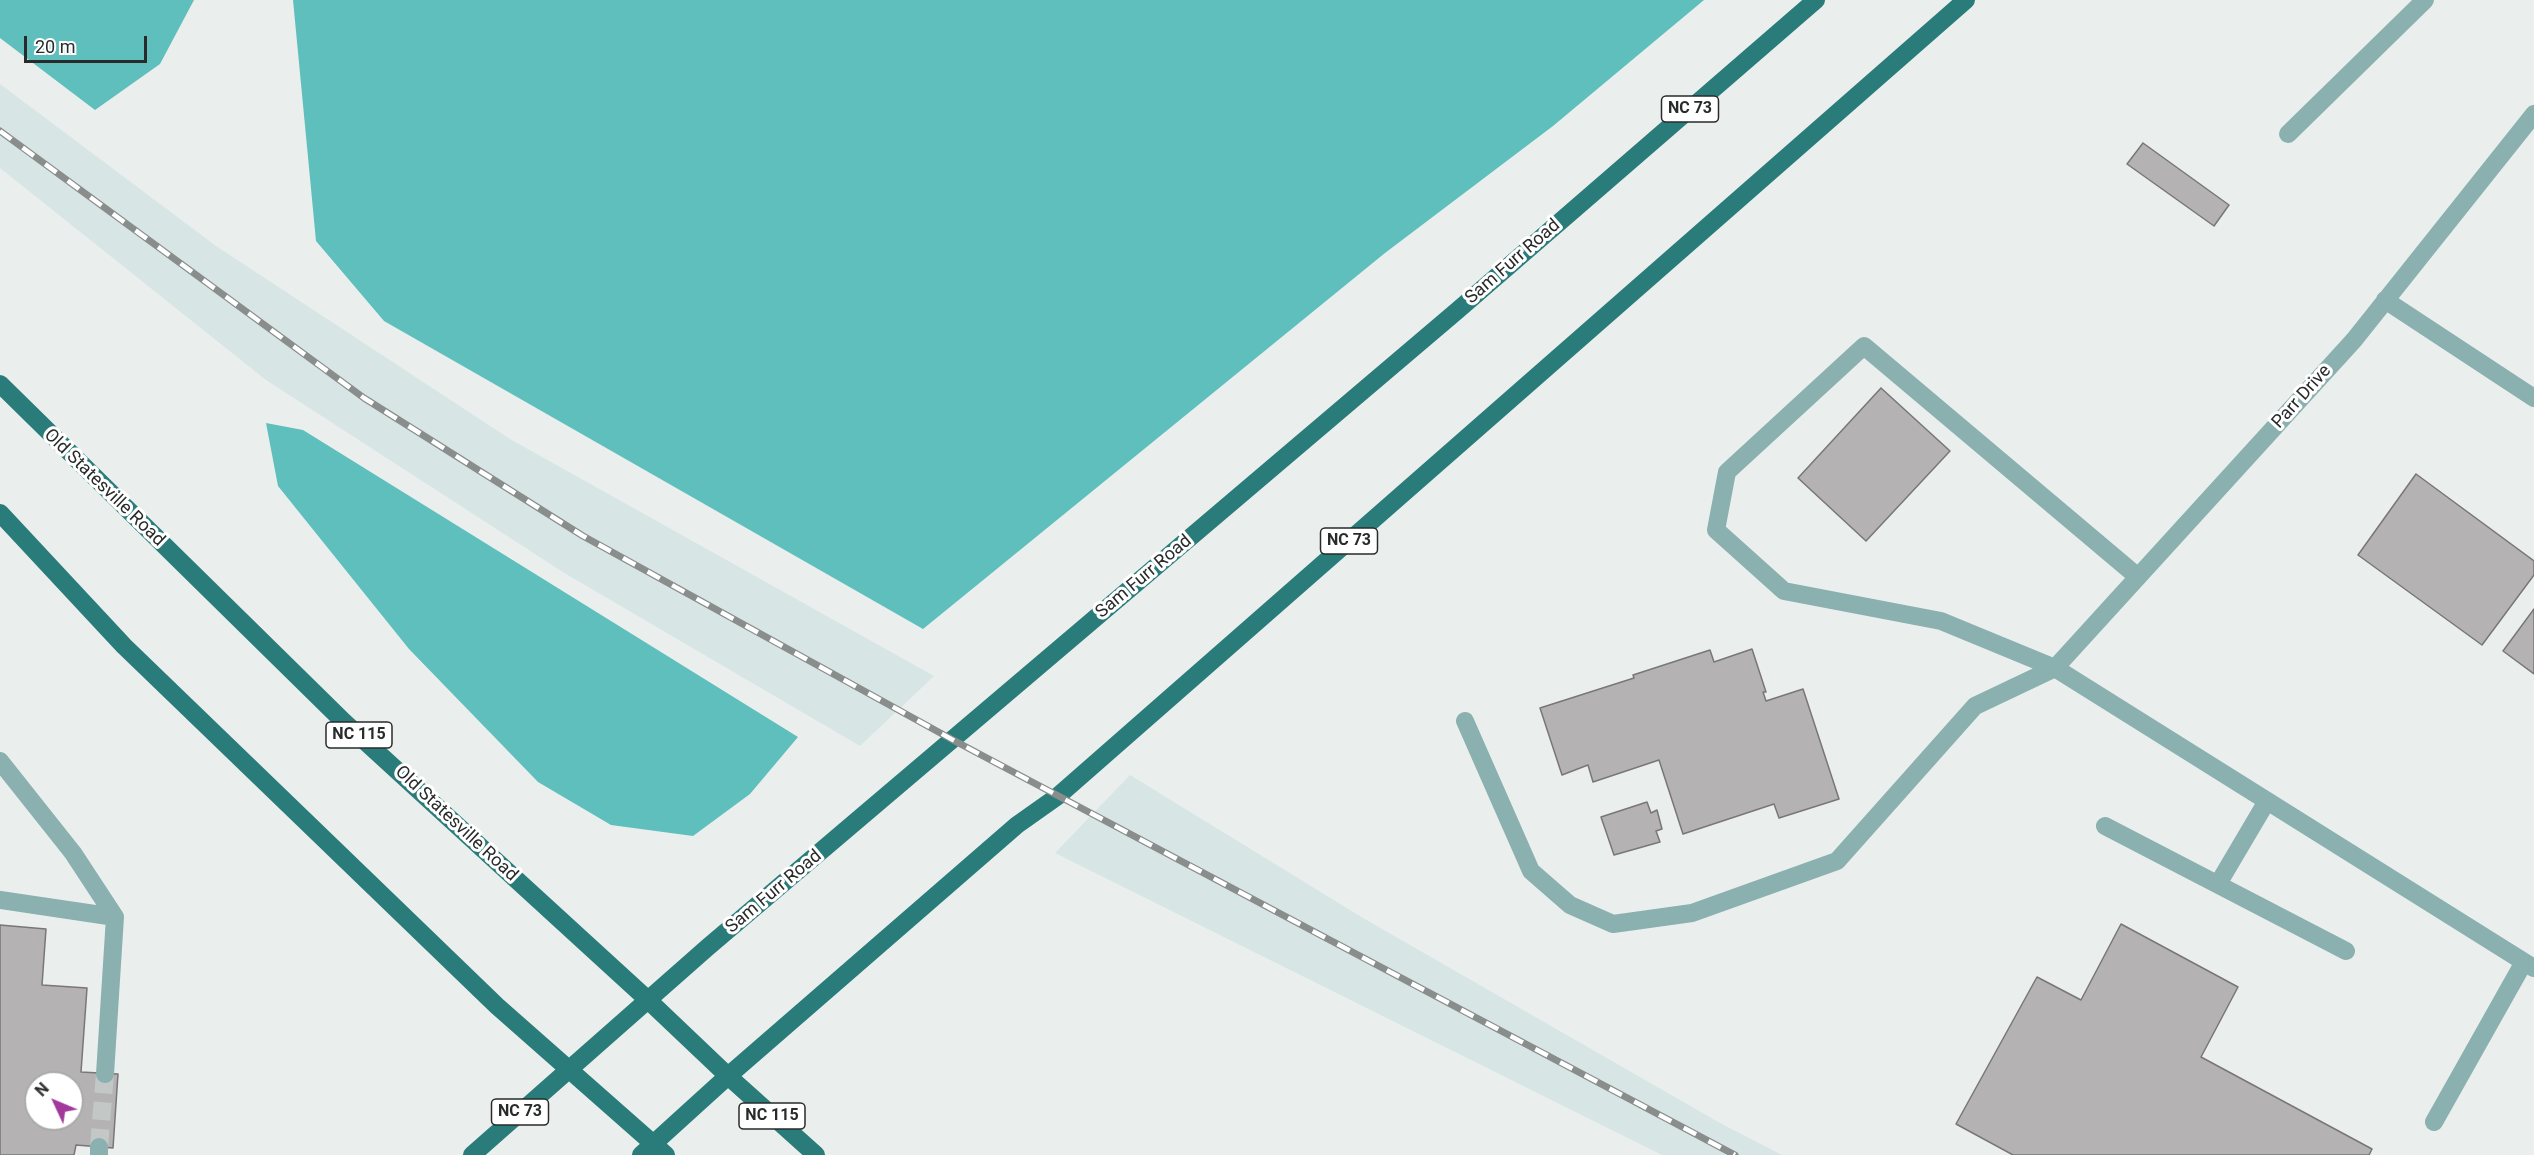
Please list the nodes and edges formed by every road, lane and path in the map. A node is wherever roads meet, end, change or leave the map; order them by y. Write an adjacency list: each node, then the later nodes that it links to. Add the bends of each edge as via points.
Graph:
1 (1816, 0): 21 (main road, Sam Furr Road / NC 73)
2 (1966, 0): 24 (main road, NC 73, via 1058,796 1017,825)
3 (2425, 0): 5 (street)
4 (2534, 114): 6 (street, Parr Drive)
5 (2288, 134)
6 (2385, 300): 8 (street); 10 (street, Parr Drive, via 2354,340)
7 (0, 384): 21 (main road, Old Statesville Road / NC 115, via 344,722)
8 (2534, 398)
9 (0, 513): 22 (main road, via 133,654 496,1006)
10 (2138, 577): 11 (street, Parr Drive); 11 (street, via 1864,346 1727,472 1716,531 1784,591 1941,621)
11 (2055, 668): 12 (street, via 1975,706 1837,861 1692,914 1613,924 1570,905 1531,872); 14 (street)
12 (1465, 721)
13 (0, 761): 18 (street, via 73,853)
14 (2267, 801): 16 (street); 20 (street)
15 (2105, 826): 16 (street)
16 (2218, 884): 19 (street)
17 (0, 900): 18 (street)
18 (115, 917): 23 (street)
19 (2346, 951)
20 (2529, 965): 25 (street)
21 (648, 1000): 22 (main road, Sam Furr Road / NC 73); 24 (main road, Old Statesville Road / NC 115)
22 (568, 1070): 26 (main road); 27 (main road, Sam Furr Road / NC 73)
23 (105, 1074)
24 (728, 1077): 26 (main road, NC 73); 28 (main road, Old Statesville Road / NC 115)
25 (2434, 1122)
26 (654, 1151)
27 (472, 1155)
28 (816, 1155)

